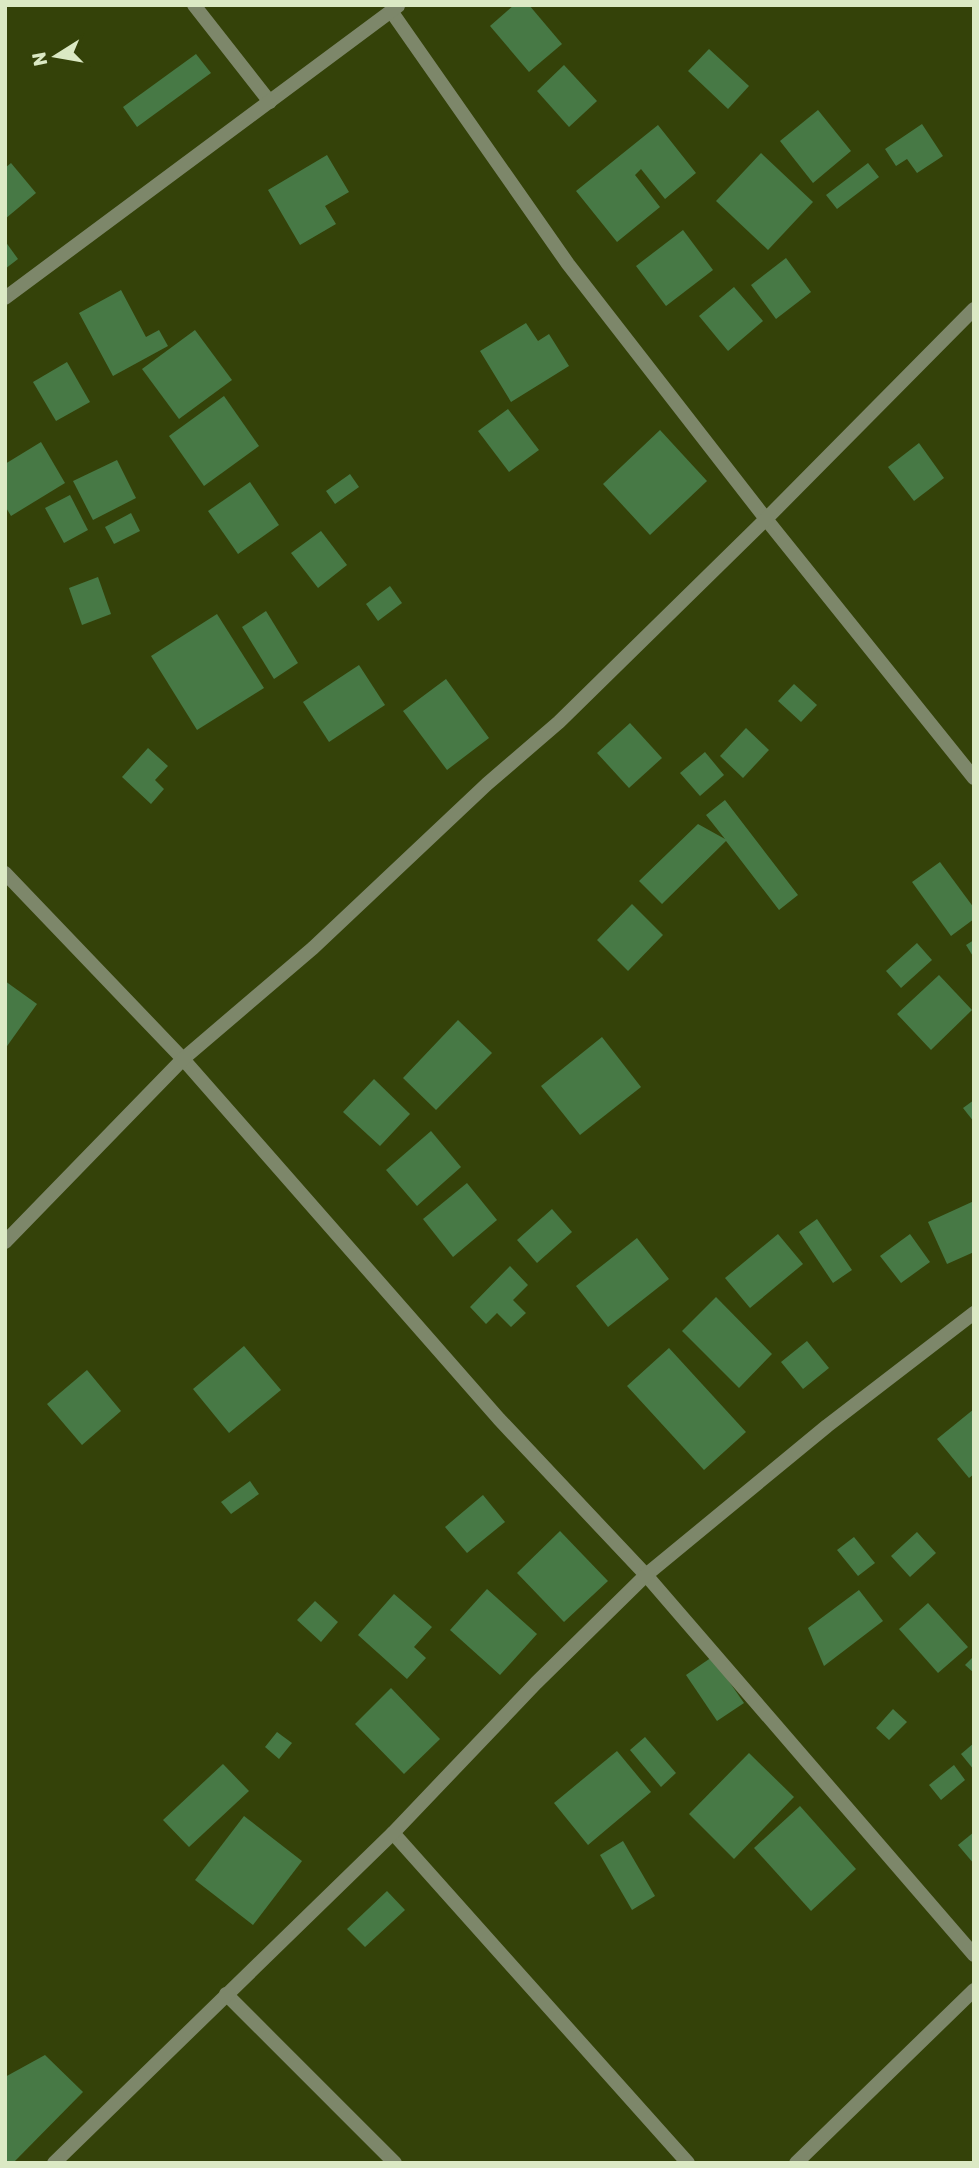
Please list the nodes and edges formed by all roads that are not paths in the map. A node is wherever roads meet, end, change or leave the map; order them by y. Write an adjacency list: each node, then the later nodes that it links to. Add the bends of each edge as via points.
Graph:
1 (194, 5): 3 (street)
2 (395, 8): 3 (street); 6 (street, via 568,264)
3 (270, 102): 4 (street)
4 (5, 298)
5 (974, 309): 6 (street)
6 (766, 519): 7 (street); 9 (street, via 559,722 487,783 313,948)
7 (974, 778)
8 (5, 873): 9 (street)
9 (183, 1059): 10 (street); 12 (street, via 499,1419)
10 (5, 1242)
11 (974, 1313): 12 (street)
12 (646, 1575): 13 (street); 14 (street)
13 (393, 1833): 16 (street); 19 (street)
14 (974, 1955)
15 (974, 1990): 20 (street)
16 (226, 1994): 17 (street); 18 (street)
17 (54, 2163)
18 (395, 2163)
19 (688, 2163)
20 (796, 2163)

